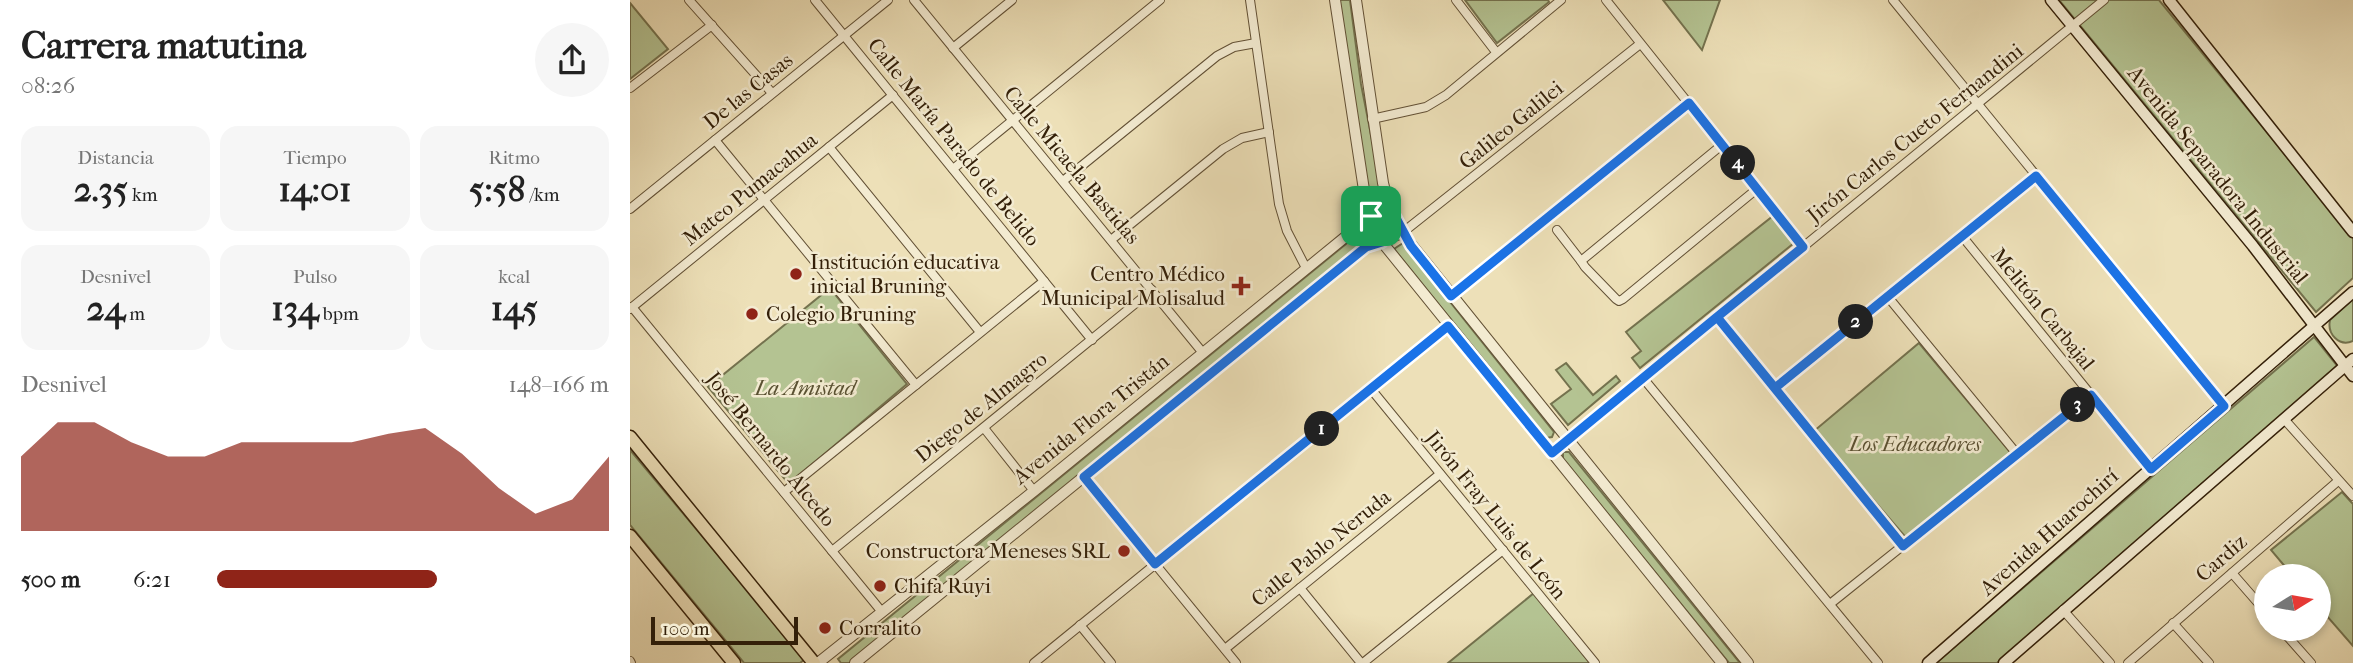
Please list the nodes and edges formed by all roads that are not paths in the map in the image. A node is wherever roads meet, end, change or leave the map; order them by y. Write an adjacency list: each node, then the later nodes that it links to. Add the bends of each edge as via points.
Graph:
1 (689, 0): 17 (street)
2 (815, 0): 19 (street, Calle María Parado de Belido)
3 (888, 0): 19 (street, De las Casas)
4 (914, 0): 22 (street, Calle Micaela Bastidas)
5 (1012, 0): 22 (street)
6 (1160, 0): 30 (street)
7 (1250, 0): 20 (street)
8 (1335, 0): 42 (street)
9 (1356, 0): 29 (street)
10 (1456, 0): 23 (street)
11 (1561, 0): 23 (street)
12 (1606, 0): 21 (street)
13 (1893, 0): 28 (street)
14 (2051, 0): 18 (main road, Avenida Separadora Industrial)
15 (2104, 0): 18 (street, Jirón Carlos Cueto Fernandini)
16 (2169, 0): 44 (main road)
17 (712, 25): 24 (street); 25 (street)
18 (2072, 26): 28 (street, Jirón Carlos Cueto Fernandini); 60 (main road, Avenida Separadora Industrial)
19 (844, 36): 25 (street, De las Casas); 26 (street, Calle María Parado de Belido)
20 (1256, 43): 31 (street); 37 (street, via 1216,55)
21 (1640, 44): 27 (street); 45 (street, Galileo Galilei)
22 (953, 48): 30 (street, Calle Micaela Bastidas)
23 (1496, 52): 29 (street, via 1426,107)
24 (630, 88)
25 (772, 93): 32 (street, De las Casas)
26 (893, 95): 34 (street, Mateo Pumacahua); 35 (street, Calle María Parado de Belido)
27 (1689, 103): 33 (street); 55 (street)
28 (1978, 104): 36 (street); 49 (street, Jirón Carlos Cueto Fernandini)
29 (1372, 119): 40 (street)
30 (1013, 120): 35 (street); 37 (street, Calle Micaela Bastidas)
31 (1269, 132): 47 (street, via 1242,138 1223,149); 51 (street, via 1279,204)
32 (715, 140): 39 (street); 41 (street, De las Casas)
33 (1723, 144): 38 (street); 50 (street)
34 (829, 147): 39 (street, Mateo Pumacahua); 61 (street)
35 (953, 169): 52 (street, Calle María Parado de Belido)
36 (2036, 176): 46 (street); 71 (street)
37 (1063, 181): 47 (street, Calle Micaela Bastidas)
38 (1758, 188): 49 (street); 50 (street, via 1619,301)
39 (764, 200): 57 (street, Mateo Pumacahua); 67 (street)
40 (1390, 207): 42 (street, Avenida Flora Tristán); 45 (street)
41 (630, 209)
42 (1371, 216): 48 (street); 51 (street, Avenida Flora Tristán)
43 (1557, 230): 50 (street)
44 (2352, 230)
45 (1402, 233): 48 (street, Avenida Flora Tristán); 55 (street)
46 (1962, 236): 56 (street); 70 (street, Melitón Carbajal)
47 (1111, 240): 53 (street, Calle Micaela Bastidas)
48 (1382, 242): 59 (street); 80 (street, Avenida Flora Tristán, via 1366,247)
49 (1803, 247): 58 (street, Jirón Carlos Cueto Fernandini)
50 (1581, 261)
51 (1306, 268): 63 (street, Avenida Flora Tristán)
52 (1044, 281): 61 (street); 62 (street, Calle María Parado de Belido)
53 (1152, 290): 62 (street, Diego de Almagro); 63 (street, Calle Micaela Bastidas)
54 (2353, 292): 60 (main road, Avenida Huarochirí)
55 (1451, 296): 75 (street)
56 (1888, 296): 68 (street); 77 (street)
57 (631, 308): 83 (street, José Bernardo Alcedo)
58 (1717, 317): 66 (street, Jirón Carlos Cueto Fernandini); 68 (street)
59 (1448, 326): 69 (street); 76 (street)
60 (2315, 326): 64 (main road, Avenida Separadora Industrial); 71 (main road, Avenida Huarochirí)
61 (980, 332): 67 (street)
62 (1092, 340): 73 (street, Diego de Almagro)
63 (1203, 353): 82 (street, Avenida Flora Tristán)
64 (2349, 362): 65 (main road, Avenida Separadora Industrial); 72 (main road)
65 (2353, 376)
66 (1643, 379): 75 (street, Jirón Carlos Cueto Fernandini); 93 (street)
67 (916, 385): 83 (street)
68 (1775, 388): 86 (street)
69 (1371, 389): 79 (street, Jirón Fray Luis de León); 89 (street)
70 (2091, 395): 77 (street); 78 (street, Melitón Carbajal)
71 (2224, 406): 78 (main road, Avenida Huarochirí)
72 (2284, 419): 81 (street); 94 (main road)
73 (984, 428): 82 (street); 88 (street, Diego de Almagro)
74 (630, 437): 101 (main road)
75 (1568, 440): 76 (street, Jirón Carlos Cueto Fernandini); 109 (street)
76 (1552, 453): 108 (street)
77 (2017, 454): 86 (street)
78 (2151, 469): 111 (main road, Avenida Huarochirí)
79 (1440, 474): 87 (street, Jirón Fray Luis de León); 91 (street, Calle Pablo Neruda)
80 (1084, 477): 89 (street); 102 (street, Avenida Flora Tristán)
81 (2338, 481): 84 (street); 90 (street, Cardiz)
82 (1034, 491): 95 (street, Avenida Flora Tristán)
83 (784, 492): 88 (street, José Bernardo Alcedo)
84 (2353, 496)
85 (630, 536): 100 (main road)
86 (1903, 546): 93 (street)
87 (1503, 550): 106 (street); 107 (street, Jirón Fray Luis de León)
88 (832, 551): 95 (street, José Bernardo Alcedo)
89 (1155, 564): 97 (street); 99 (street)
90 (2232, 573): 92 (street); 96 (street, Cardiz)
91 (1300, 588): 99 (street, Calle Pablo Neruda); 106 (street)
92 (2254, 598)
93 (1830, 604): 110 (street)
94 (2063, 610): 112 (main road); 113 (street)
95 (882, 612): 101 (street, Avenida Flora Tristán)
96 (2173, 623): 114 (street, Cardiz); 115 (street)
97 (1080, 625): 103 (street); 104 (street)
98 (2292, 641): 116 (street)
99 (1224, 649): 105 (street)
100 (734, 663)
101 (816, 663)
102 (855, 663)
103 (1034, 663)
104 (1111, 663)
105 (1236, 663)
106 (1362, 663)
107 (1595, 663)
108 (1722, 663)
109 (1748, 663)
110 (1878, 663)
111 (1928, 663)
112 (2006, 663)
113 (2109, 663)
114 (2128, 663)
115 (2209, 663)
116 (2311, 663)

